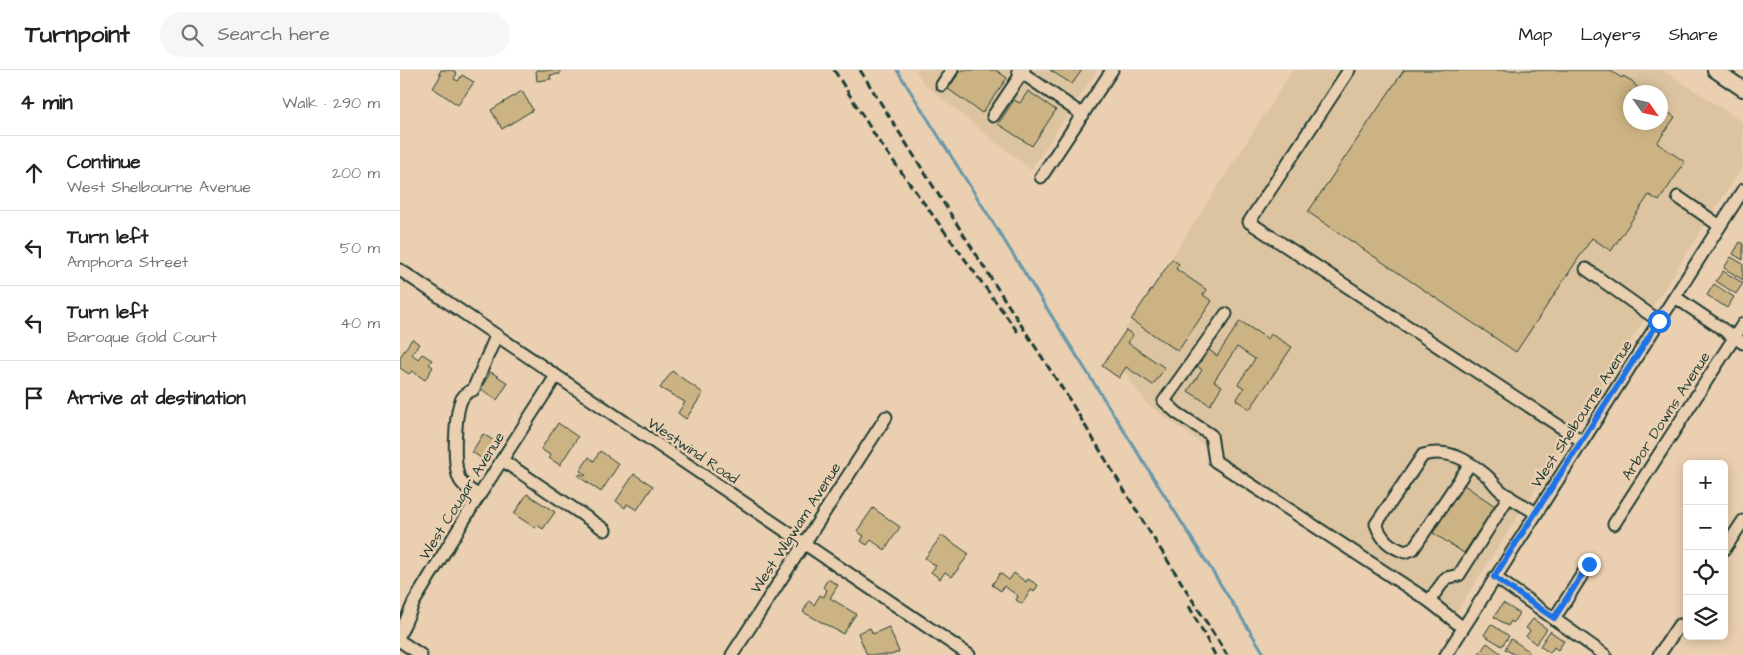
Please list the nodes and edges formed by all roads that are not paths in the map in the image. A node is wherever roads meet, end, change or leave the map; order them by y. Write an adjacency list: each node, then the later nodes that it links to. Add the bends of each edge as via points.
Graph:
1 (952, 70): 6 (street)
2 (1112, 70): 8 (street)
3 (1349, 70): 24 (street, via 1249,222)
4 (1715, 70): 7 (main road)
5 (1021, 71): 8 (street); 9 (street)
6 (942, 85)
7 (1743, 89)
8 (1082, 114): 10 (street)
9 (993, 116)
10 (1041, 177)
11 (1743, 190): 13 (street, West Shelbourne Avenue)
12 (1678, 197): 13 (street)
13 (1720, 226): 16 (street, West Shelbourne Avenue)
14 (1586, 269): 18 (street)
15 (400, 270): 20 (street, Westwind Road)
16 (1675, 297): 18 (street, West Shelbourne Avenue); 21 (street)
17 (1226, 314): 37 (street, via 1164,401 1211,434 1215,460)
18 (1659, 321): 24 (street, West Shelbourne Avenue)
19 (1743, 324): 21 (street, Arbor Downs Avenue)
20 (496, 336): 22 (street, Westwind Road); 27 (street, via 473,390 466,392 460,402 454,455 459,479)
21 (1739, 340): 31 (street, Arbor Downs Avenue)
22 (556, 376): 25 (street, West Cougar Avenue); 33 (street, Westwind Road)
23 (886, 417): 33 (street, West Wigwam Avenue)
24 (1582, 441): 29 (street, West Shelbourne Avenue)
25 (502, 460): 27 (street, West Cougar Avenue); 32 (street)
26 (1470, 464): 26 (street, via 1446,453 1423,455 1376,524 1380,536 1393,548 1405,552 1413,549); 28 (street)
27 (479, 496): 41 (street, West Cougar Avenue, via 414,602)
28 (1509, 496): 29 (street); 37 (street, via 1459,575 1446,578)
29 (1536, 513): 36 (street, West Shelbourne Avenue)
30 (1743, 521): 34 (street)
31 (1614, 524)
32 (605, 530)
33 (804, 544): 44 (street, West Wigwam Avenue); 45 (street, Westwind Road)
34 (1728, 544)
35 (1589, 564): 38 (street)
36 (1494, 577): 38 (street); 40 (street, West Shelbourne Avenue)
37 (1429, 601): 40 (street)
38 (1554, 618): 47 (street)
39 (1679, 625): 48 (street)
40 (1462, 627): 46 (street, West Shelbourne Avenue)
41 (400, 634)
42 (400, 641): 43 (street)
43 (421, 655)
44 (732, 655)
45 (969, 655)
46 (1446, 655)
47 (1605, 655)
48 (1659, 655)

